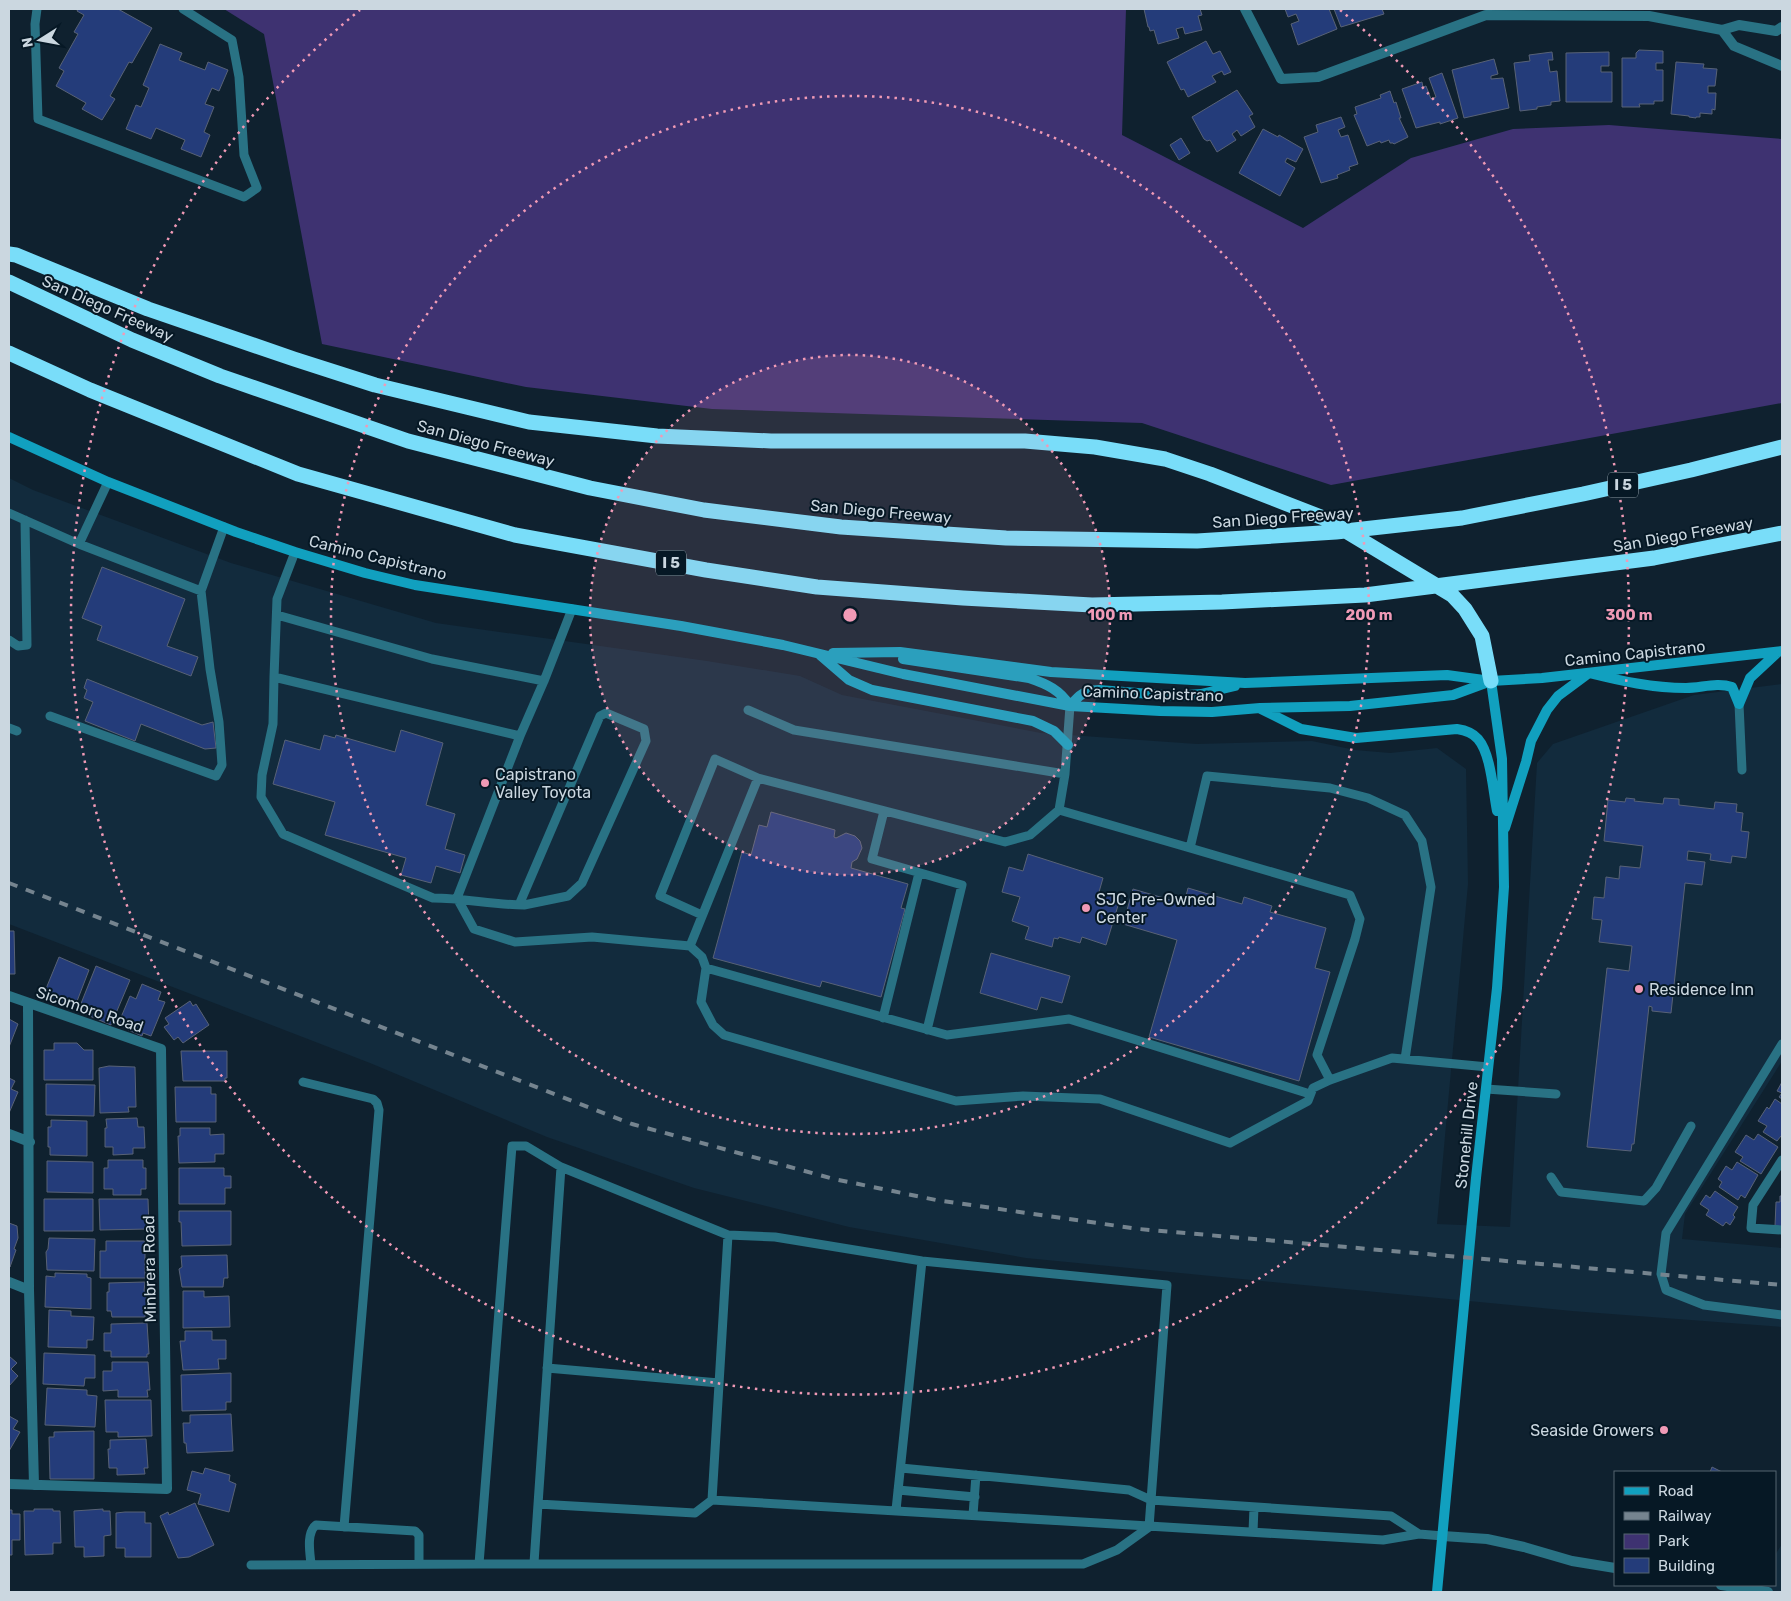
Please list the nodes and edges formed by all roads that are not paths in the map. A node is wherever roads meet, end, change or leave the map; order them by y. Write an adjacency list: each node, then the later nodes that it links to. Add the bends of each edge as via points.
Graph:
1 (37, 9): 2 (lane, via 38,119 244,197 257,188 244,154 239,77 232,40)
2 (183, 9)
3 (1245, 9): 5 (street, via 1281,79 1318,77 1486,15 1649,16)
4 (1782, 28): 5 (street, via 1739,25)
5 (1722, 30): 6 (street, via 1734,46)
6 (1782, 66)
7 (9, 254): 29 (highway, via 148,309 294,359 375,385 529,422 657,436 1025,441 1095,447 1165,459 1326,519 1452,595 1482,636)
8 (9, 282): 11 (highway, San Diego Freeway / I 5, via 132,340 229,379 408,441 590,488 704,510 841,527 1006,538 1197,540 1336,532 1462,518 1583,494)
9 (9, 353): 16 (highway, San Diego Freeway / I 5, via 90,390 298,474 515,534 817,587 1092,605 1365,595 1654,558)
10 (10, 440): 12 (main road, Camino Capistrano)
11 (1782, 447)
12 (108, 482): 15 (main road, Camino Capistrano); 17 (lane)
13 (9, 513): 14 (lane)
14 (25, 520): 17 (lane); 22 (lane, via 27,645 18,646)
15 (224, 527): 18 (main road, Camino Capistrano); 19 (lane)
16 (1782, 533)
17 (79, 544): 19 (lane)
18 (295, 552): 20 (main road, Camino Capistrano, via 415,585); 21 (lane, via 278,599)
19 (201, 592): 35 (lane, via 219,722 222,764 216,776)
20 (572, 609): 24 (main road, Camino Capistrano, via 793,646); 28 (lane)
21 (277, 615): 27 (lane); 28 (lane, via 432,659)
22 (9, 640)
23 (1780, 652): 26 (main road, Camino Capistrano); 31 (main road, via 1750,678)
24 (817, 653): 25 (main road, Camino Capistrano); 32 (main road, Camino Capistrano, via 903,674); 37 (main road, via 849,680 872,690 1033,721 1054,731)
25 (869, 653): 30 (main road, Camino Capistrano, via 900,652 1051,672); 32 (main road, via 1029,678 1048,684 1064,696)
26 (1590, 673): 29 (main road, Camino Capistrano); 31 (main road, via 1629,683 1685,688 1725,685 1732,687); 43 (main road, via 1558,696 1547,710 1531,741)
27 (274, 677): 36 (lane); 46 (lane, via 273,724 262,775 261,797 282,834 433,898)
28 (544, 680): 36 (lane)
29 (1491, 681): 30 (main road, Camino Capistrano, via 1447,675); 33 (main road, Camino Capistrano, via 1453,695 1350,706); 43 (main road, Stonehill Drive, via 1502,759)
30 (1245, 683): 32 (main road, via 1201,694 1176,696 1086,691)
31 (1739, 704): 38 (lane)
32 (1070, 706): 33 (main road, Camino Capistrano, via 1160,712); 37 (lane)
33 (1260, 708): 43 (main road, via 1301,729 1356,738 1466,730 1478,738 1486,756)
34 (748, 710): 39 (lane, via 794,730)
35 (50, 716)
36 (520, 736): 46 (lane)
37 (1068, 745): 39 (lane)
38 (1742, 770)
39 (1065, 774): 41 (lane)
40 (758, 778): 42 (lane); 48 (lane); 48 (lane, via 715,759 660,896)
41 (1059, 810): 42 (lane, via 1030,835 1005,842); 44 (lane)
42 (884, 811): 45 (lane, via 872,859)
43 (1502, 836): 58 (main road, Stonehill Drive, via 1504,887)
44 (1190, 848): 57 (lane, via 1207,776 1330,788 1368,798 1405,815 1422,840 1431,887); 59 (lane, via 1350,896 1360,919 1317,1055)
45 (919, 873): 53 (lane); 54 (lane, via 962,885)
46 (456, 898): 47 (lane); 49 (lane, via 474,929 515,942 592,937)
47 (519, 905): 47 (lane, via 600,716 606,713 644,729 646,741 582,883 568,896)
48 (702, 915): 49 (lane)
49 (690, 946): 50 (lane, via 702,958)
50 (706, 968): 53 (lane); 62 (lane, via 701,1002 713,1025 724,1035 956,1102 1023,1096 1100,1099 1230,1143 1308,1101)
51 (9, 996): 52 (street, Sicomoro Road)
52 (28, 1003): 56 (street, Sicomoro Road); 66 (street)
53 (883, 1018): 54 (lane)
54 (927, 1030): 62 (lane, via 947,1035 1069,1019)
55 (1782, 1044): 75 (lane, via 1666,1233 1662,1274 1666,1290 1704,1306)
56 (161, 1049): 81 (street, Minbrera Road, via 166,1489)
57 (1405, 1059): 58 (lane); 59 (lane, via 1392,1058)
58 (1488, 1067): 61 (main road, Stonehill Drive)
59 (1330, 1080): 62 (lane, via 1313,1088)
60 (303, 1082): 90 (lane, via 373,1099 379,1110)
61 (1486, 1089): 63 (lane); 94 (main road, Stonehill Drive)
62 (1310, 1094)
63 (1556, 1094)
64 (1691, 1126): 69 (lane, via 1656,1188 1644,1200 1560,1192)
65 (9, 1134): 66 (street)
66 (30, 1142): 74 (street)
67 (1782, 1160): 70 (lane, via 1753,1205 1751,1228)
68 (561, 1167): 71 (lane); 76 (lane); 99 (lane, via 526,1146 512,1146)
69 (1551, 1177)
70 (1782, 1230)
71 (728, 1235): 72 (lane, via 775,1237); 77 (lane)
72 (922, 1261): 78 (lane); 85 (lane, via 1167,1286)
73 (9, 1282): 74 (street)
74 (29, 1290): 81 (street)
75 (1782, 1315)
76 (547, 1368): 77 (lane); 86 (lane)
77 (719, 1383): 84 (lane)
78 (901, 1468): 79 (lane); 82 (lane)
79 (976, 1475): 83 (lane); 85 (lane, via 1128,1490)
80 (9, 1484): 81 (street)
81 (34, 1485)
82 (898, 1490): 83 (lane); 88 (lane)
83 (974, 1497): 89 (lane)
84 (712, 1500): 86 (lane, via 695,1513); 88 (lane)
85 (1152, 1500): 87 (lane); 91 (lane)
86 (538, 1504): 95 (lane)
87 (1254, 1507): 92 (lane); 93 (lane, via 1391,1516)
88 (896, 1510): 89 (lane)
89 (973, 1515): 91 (lane)
90 (344, 1527): 97 (lane, via 316,1525 312,1528); 98 (lane, via 415,1531 419,1535)
91 (1149, 1527): 92 (lane); 95 (lane, via 1117,1550 1083,1564)
92 (1253, 1532): 93 (lane, via 1383,1540)
93 (1419, 1534): 94 (lane)
94 (1443, 1536): 100 (street, via 1487,1539 1572,1561); 102 (main road, Stonehill Drive)
95 (534, 1563): 99 (lane)
96 (251, 1564): 97 (lane)
97 (310, 1564): 98 (lane)
98 (419, 1564): 99 (lane)
99 (479, 1564)
100 (1614, 1568)
101 (1728, 1586): 103 (street)
102 (1438, 1592)
103 (1768, 1592)

